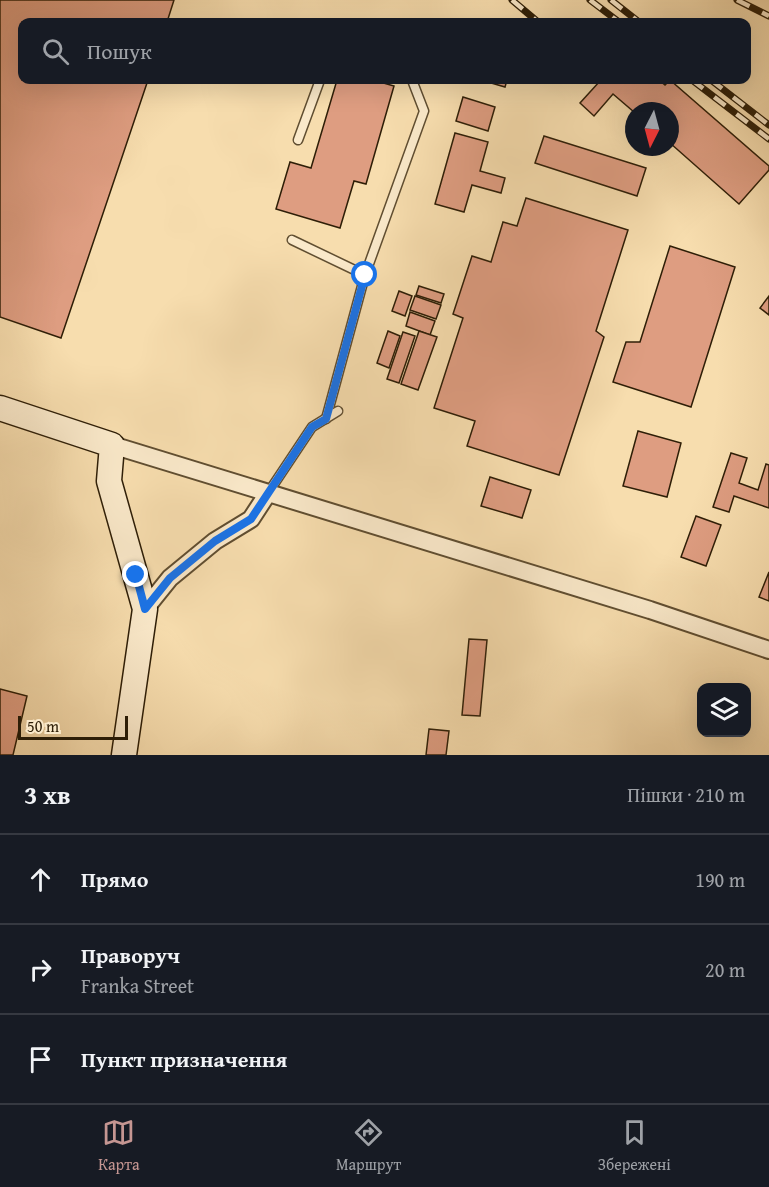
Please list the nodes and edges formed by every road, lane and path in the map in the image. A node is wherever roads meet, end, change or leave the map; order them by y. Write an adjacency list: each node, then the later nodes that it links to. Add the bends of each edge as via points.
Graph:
1 (319, 84): 3 (lane)
2 (414, 84): 5 (lane, via 424,111)
3 (298, 140)
4 (292, 240): 5 (lane)
5 (365, 275): 8 (lane)
6 (0, 408): 9 (main road)
7 (338, 411): 8 (lane)
8 (326, 419): 10 (lane, via 312,427)
9 (112, 445): 10 (street); 11 (main road, via 109,481)
10 (268, 494): 11 (street, via 251,519 215,541 170,578); 12 (street)
11 (145, 609): 13 (main road)
12 (769, 650)
13 (124, 755)

